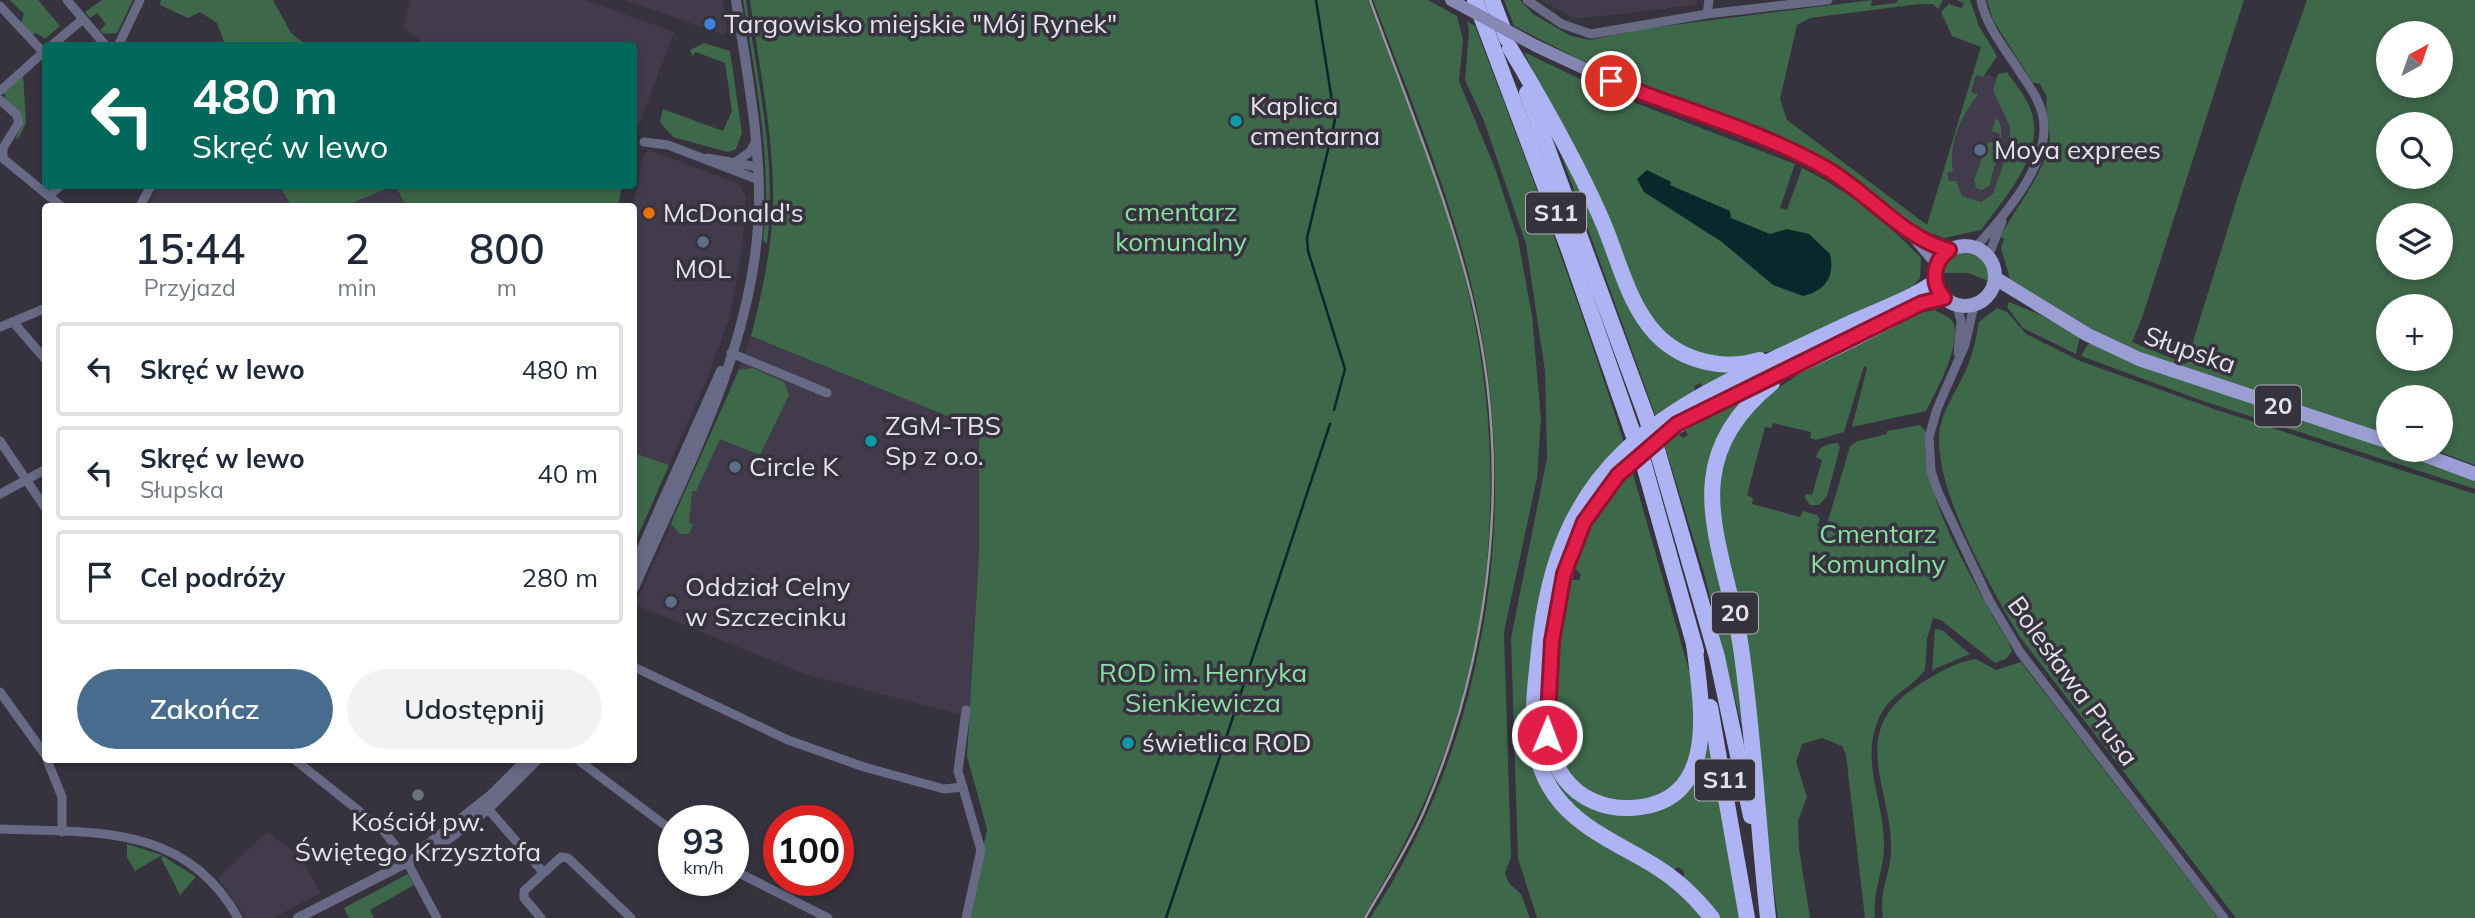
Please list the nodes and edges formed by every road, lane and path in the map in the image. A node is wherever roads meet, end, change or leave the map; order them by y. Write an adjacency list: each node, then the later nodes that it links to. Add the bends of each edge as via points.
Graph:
1 (67, 0): 13 (street)
2 (140, 0): 16 (street)
3 (736, 0): 22 (street)
4 (1451, 0): 33 (main road, bridge, via 1611,81 1803,156)
5 (1475, 0): 63 (highway, S11, bridge, via 1644,465)
6 (1492, 0): 18 (highway, S11)
7 (1527, 0): 12 (street, via 1562,24 1591,34)
8 (1709, 0): 12 (street)
9 (1829, 0): 12 (street)
10 (1981, 0): 32 (street, via 1986,18 2036,99 2044,121 2041,154)
11 (0, 6): 17 (street)
12 (1707, 15)
13 (83, 19): 14 (street); 15 (street)
14 (55, 42)
15 (103, 42)
16 (120, 42)
17 (42, 45)
18 (1510, 48): 47 (highway, via 1565,144 1633,299 1656,334 1683,354 1729,365); 81 (highway, S11, bridge, via 1658,453 1717,657)
19 (42, 53): 20 (street)
20 (0, 91)
21 (0, 100): 24 (street, via 19,122)
22 (756, 141): 26 (street); 27 (street)
23 (643, 142): 25 (street)
24 (1, 156): 30 (street)
25 (706, 158): 26 (street); 28 (street)
26 (737, 161): 27 (street)
27 (758, 167): 28 (street)
28 (759, 180): 48 (street, via 755,254)
29 (57, 189): 30 (street)
30 (49, 197): 31 (street)
31 (57, 203)
32 (2008, 209): 34 (street); 36 (street)
33 (1900, 222): 35 (main road); 37 (main road)
34 (1975, 248): 35 (main road); 36 (main road)
35 (1949, 250): 37 (main road)
36 (1988, 257): 38 (main road)
37 (1937, 264): 39 (main road)
38 (1995, 278): 40 (main road); 44 (main road, Słupska / 20)
39 (1935, 282): 41 (main road); 47 (highway)
40 (1990, 293): 42 (main road); 44 (main road, Słupska / 20)
41 (1950, 302): 42 (main road, 20); 50 (street, Bolesława Prusa, via 1961,328); 51 (highway, 20, via 1922,303)
42 (1974, 305): 50 (street, Bolesława Prusa)
43 (42, 311): 45 (street)
44 (2059, 318): 53 (main road, Słupska / 20, via 2140,359)
45 (13, 322): 46 (street); 49 (street)
46 (0, 327)
47 (1793, 350): 89 (highway, via 1676,410 1611,464 1583,500 1562,539 1541,623 1533,736 1546,780 1575,818 1670,876)
48 (731, 353): 52 (street); 61 (street); 62 (street)
49 (42, 355)
50 (1956, 368): 92 (street, Bolesława Prusa, via 1932,421 1929,459 1938,492 1977,577 2020,652)
51 (1791, 369): 63 (highway, via 1701,411 1652,443 1618,475 1584,522 1559,592 1546,719 1556,766 1572,788 1608,806 1634,807 1660,801 1685,781 1702,740); 81 (highway, 20, via 1741,412 1721,448 1713,480 1714,524 1741,649)
52 (827, 393)
53 (2376, 438)
54 (0, 441): 58 (street)
55 (2443, 462): 57 (main road)
56 (42, 471): 58 (street)
57 (2475, 474)
58 (24, 480): 59 (street); 60 (street)
59 (0, 494)
60 (42, 504)
61 (637, 559)
62 (637, 581)
63 (1694, 643): 90 (highway, S11, via 1722,765)
64 (637, 668): 73 (street, via 801,745 944,789)
65 (0, 692): 67 (street)
66 (966, 710): 73 (street, via 958,768)
67 (42, 752)
68 (48, 763): 77 (street, via 60,790)
69 (299, 763): 78 (street, via 371,818)
70 (520, 763): 78 (street, via 480,804)
71 (534, 763): 74 (street)
72 (582, 763): 75 (street)
73 (963, 788): 88 (street, via 981,850)
74 (488, 809): 78 (street, via 439,846); 79 (street)
75 (658, 820)
76 (0, 829): 77 (street)
77 (62, 832): 82 (street, via 125,836 164,848 204,874)
78 (406, 860): 83 (street); 84 (street)
79 (543, 872): 85 (street, via 523,894); 86 (street, via 565,857)
80 (749, 878): 87 (street)
81 (1765, 887): 91 (highway, S11)
82 (237, 918)
83 (298, 918)
84 (438, 918)
85 (541, 918)
86 (631, 918)
87 (828, 918)
88 (965, 918)
89 (1712, 918)
90 (1748, 918)
91 (1768, 918)
92 (2224, 918)

